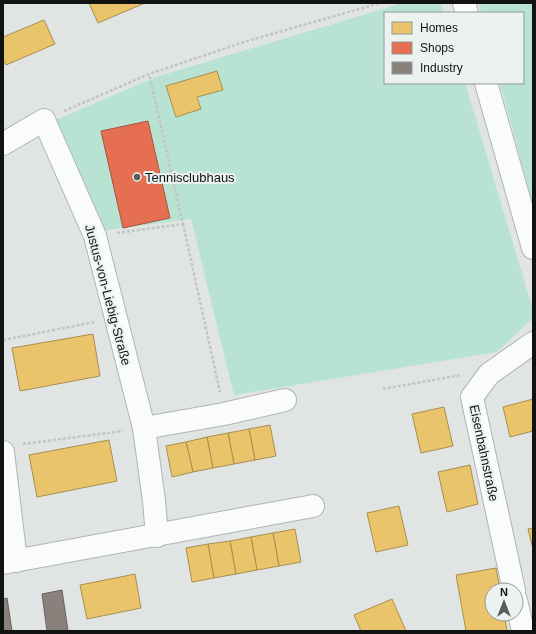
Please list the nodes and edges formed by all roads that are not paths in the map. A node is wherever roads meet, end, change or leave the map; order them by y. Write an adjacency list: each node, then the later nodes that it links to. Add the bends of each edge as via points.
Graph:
1 (486, 84): 3 (street)
2 (3, 144): 6 (street, Justus-von-Liebig-Straße, via 44,120 95,236)
3 (533, 248)
4 (533, 343): 11 (street, Eisenbahnstraße, via 489,374 472,397)
5 (284, 400): 6 (street)
6 (144, 428): 9 (street, Justus-von-Liebig-Straße)
7 (11, 449): 10 (street)
8 (313, 506): 9 (street)
9 (157, 536): 10 (street)
10 (9, 562)
11 (512, 582)

